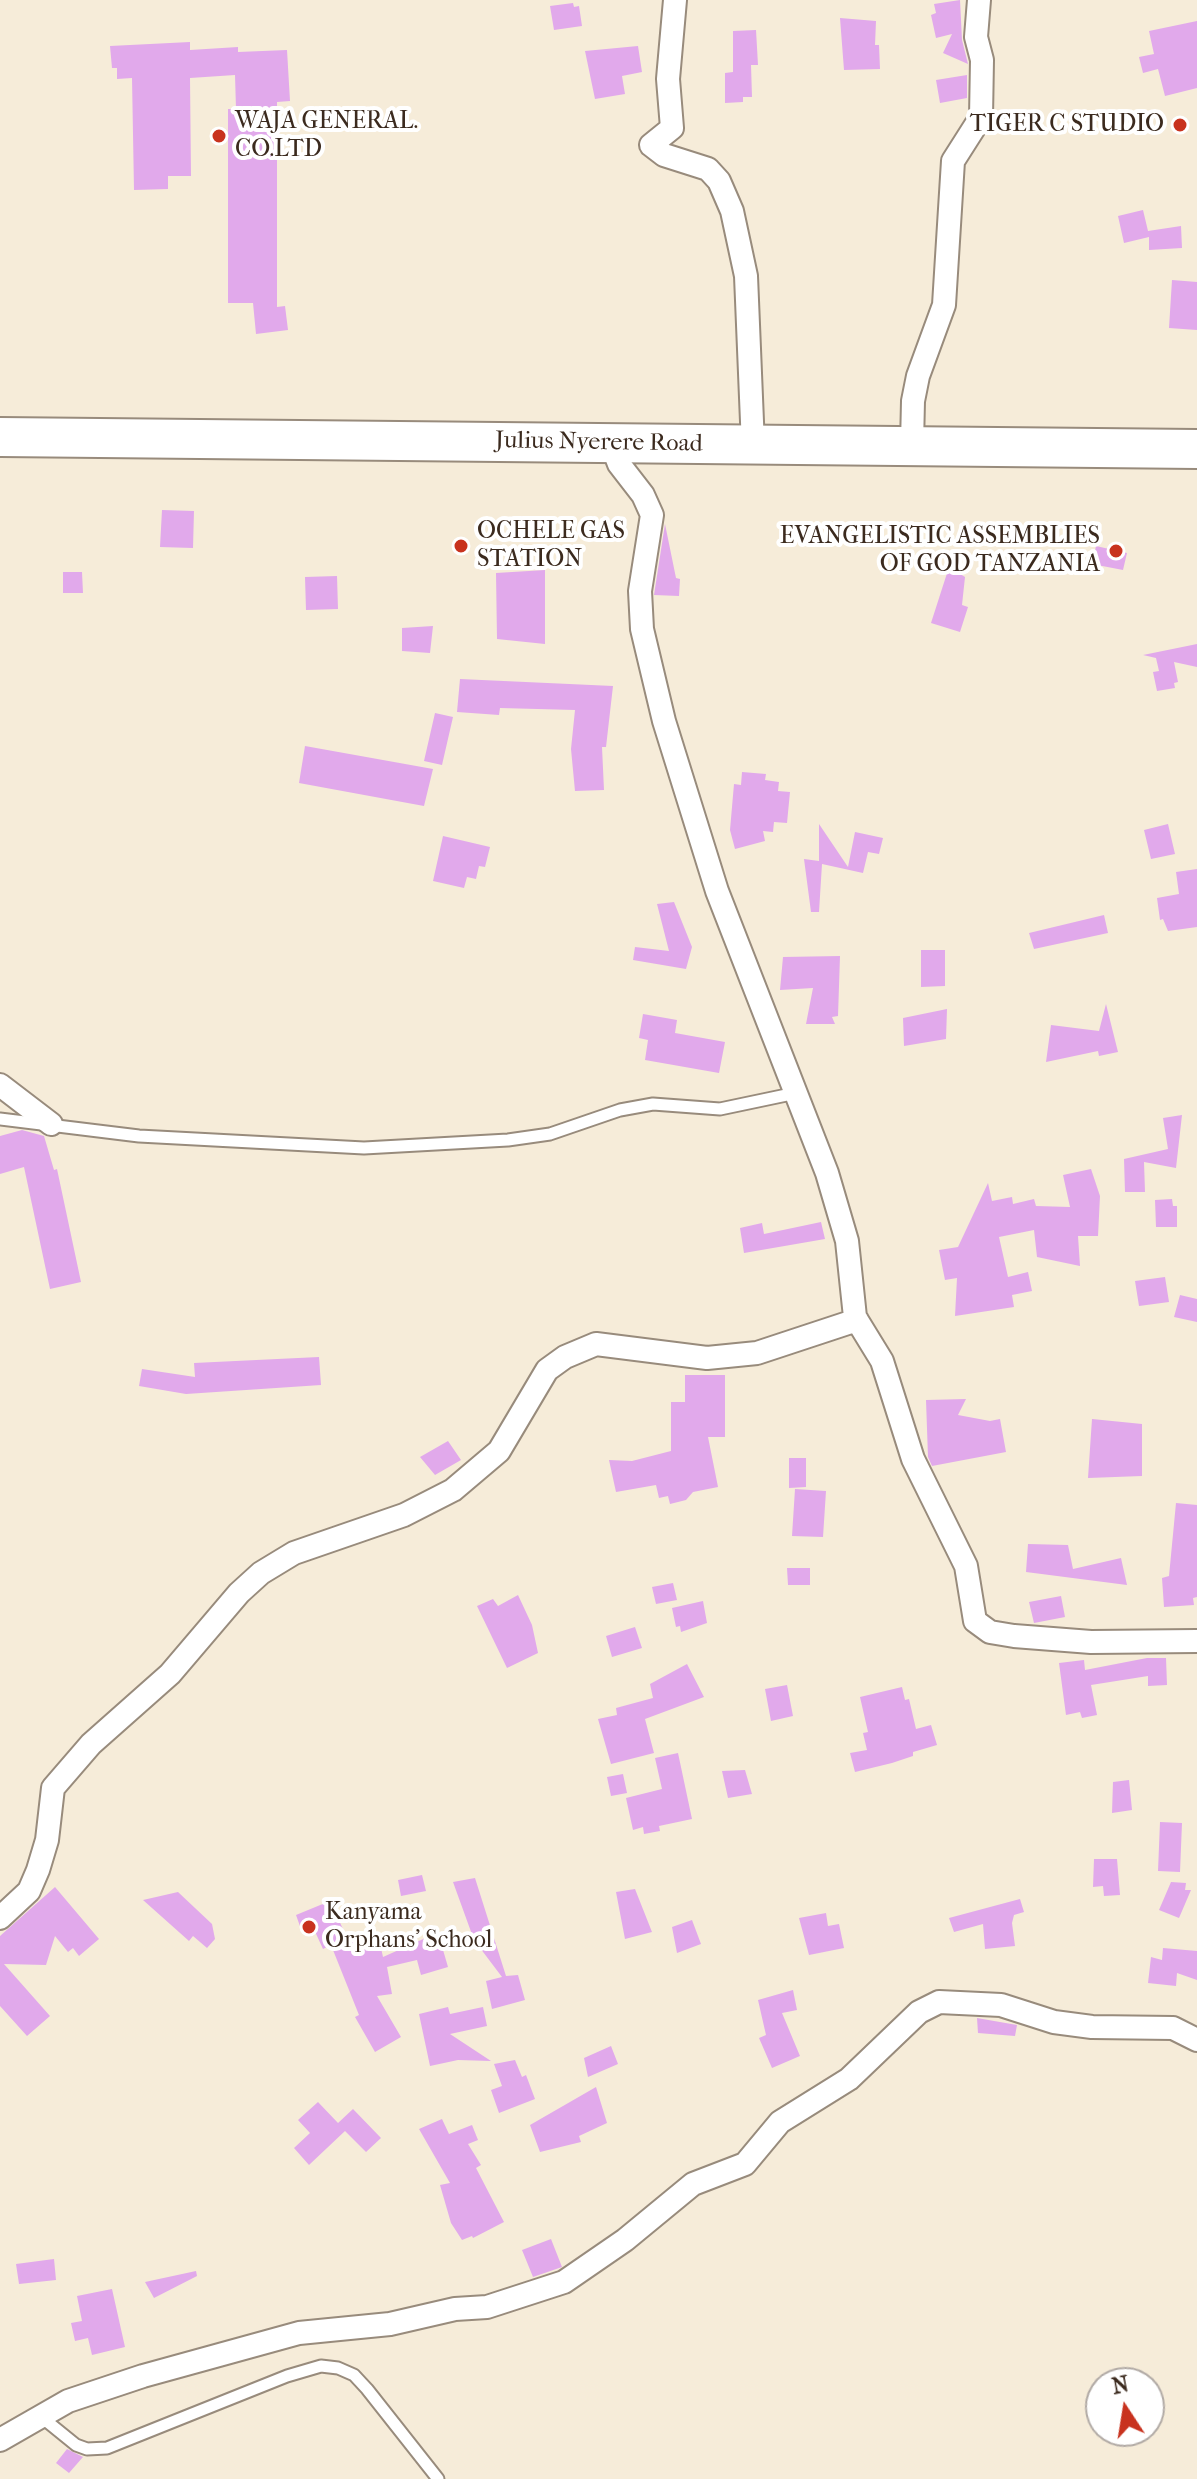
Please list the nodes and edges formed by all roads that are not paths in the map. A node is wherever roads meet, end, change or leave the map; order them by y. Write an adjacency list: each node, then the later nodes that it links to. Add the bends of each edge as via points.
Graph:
1 (675, 0): 6 (street, via 668,79 672,128 651,145 664,155 708,169 732,211 746,276)
2 (979, 0): 5 (street, via 981,117 953,161 944,305 918,376)
3 (0, 437): 4 (highway, Julius Nyerere Road)
4 (611, 443): 6 (highway, Julius Nyerere Road); 9 (street, via 652,515 640,591 652,682 717,891)
5 (912, 444): 6 (highway, Julius Nyerere Road); 7 (highway, Julius Nyerere Road)
6 (753, 446)
7 (1197, 449)
8 (0, 1085): 11 (street)
9 (796, 1093): 11 (lane, via 720,1109 653,1104 550,1134 508,1140 364,1148 139,1136); 12 (street, via 847,1241)
10 (0, 1119): 11 (lane)
11 (51, 1124)
12 (857, 1320): 13 (street, via 882,1361 925,1486 956,1540 978,1625 997,1633 1091,1642); 14 (street, via 757,1353 707,1358 596,1344 565,1357 547,1370 499,1451 453,1490 404,1515 294,1553 239,1593 170,1674 91,1744 53,1788 38,1870 29,1891)
13 (1197, 1641)
14 (0, 1918)
15 (1197, 2040): 16 (street, via 1173,2028 1092,2027 1054,2022 1001,2005 939,2002 919,2012 849,2079 780,2122 745,2164 693,2184 564,2282 487,2307 278,2338 143,2376)
16 (39, 2415): 17 (street); 18 (lane, via 76,2445 107,2448 287,2376 321,2366 338,2368 367,2389)
17 (0, 2440)
18 (438, 2479)

